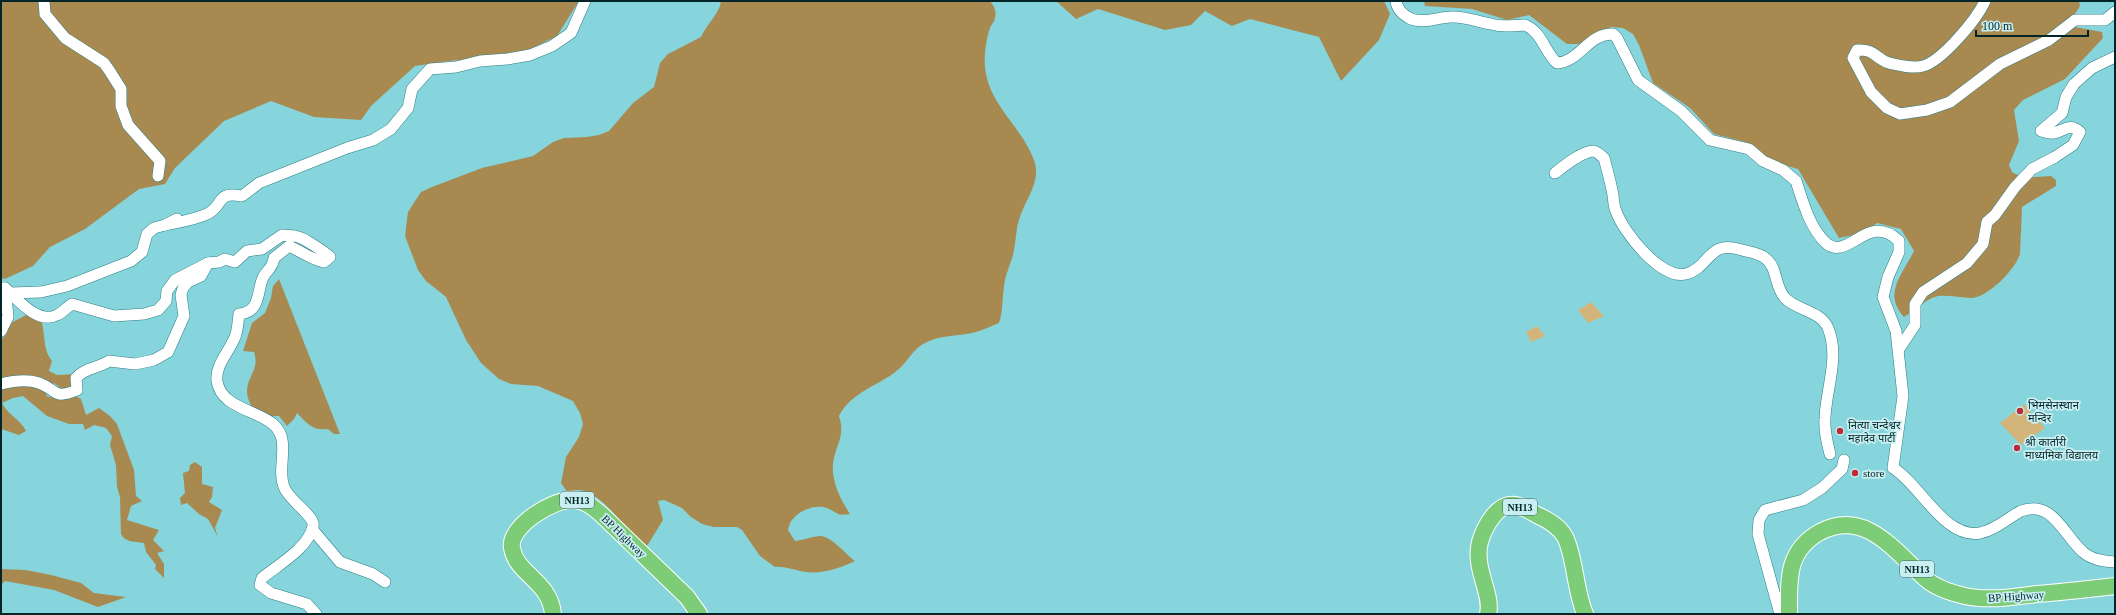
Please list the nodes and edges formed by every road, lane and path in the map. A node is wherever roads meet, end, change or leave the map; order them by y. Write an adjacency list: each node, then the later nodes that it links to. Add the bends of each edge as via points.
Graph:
1 (44, 1): 8 (street, via 45,14 65,38 109,70 121,89 121,106 128,125 160,161)
2 (585, 1): 10 (street, via 571,33 552,46 530,55 430,69 412,89 408,108 391,129 373,140 259,183 242,196 225,196 212,212 193,220)
3 (1396, 1): 14 (street, via 1400,12 1412,19 1423,21 1466,17 1491,24 1525,25 1537,32 1557,63 1565,63 1601,36 1613,34 1638,80 1681,111 1710,140 1749,149 1763,161 1791,175 1796,181 1816,231 1826,243 1834,248 1840,247 1866,233 1886,231 1899,241 1900,252 1888,277 1883,297 1896,331)
4 (1985, 1): 5 (street, via 1976,18 1952,44 1923,66 1912,67 1887,62 1868,49 1857,50 1853,58 1871,92 1887,108 1900,114 1938,107 1950,102 2000,64 2050,40 2075,20 2105,20)
5 (2115, 12)
6 (2115, 57): 14 (street, via 2092,68 2074,84 2066,97 2062,113 2041,131 2053,134 2069,126 2076,128 2080,132 2073,145 2032,169 1988,222 1983,244 1966,263 1923,292 1915,304 1915,325)
7 (1555, 173): 16 (street, via 1570,161 1592,151 1604,158 1616,211 1623,225 1655,264 1673,273 1680,275 1692,272 1717,249 1733,247 1764,257 1774,270 1784,297 1825,322 1828,329 1832,344 1832,362 1825,418)
8 (158, 176)
9 (177, 219): 10 (street)
10 (165, 225): 12 (street, via 154,228 148,234 142,252 131,260 62,287 41,292)
11 (208, 262): 12 (street, via 175,280 168,291 166,301 158,310 144,314 114,316 72,304 56,316 44,317 25,307); 15 (street, via 201,276 188,282 183,288 184,316 168,352 143,363 109,361 81,371 76,378 77,390 63,394 57,394 40,383 31,381); 18 (street, via 225,259 236,262 247,251 262,249 282,235 299,237 330,257 324,262 289,246 274,258 273,266 262,280 257,302 252,310 239,314 236,336 217,372 217,383 234,404 272,423 279,430 283,442 284,487 296,504 311,518)
12 (6, 289): 13 (street, via 8,317)
13 (1, 331)
14 (1899, 349): 19 (street, via 1903,396 1893,468 1907,478 1930,506 1950,524 1970,533 1986,531 2027,509 2040,509 2066,529 2082,552 2100,560)
15 (1, 384)
16 (1830, 454)
17 (1844, 460): 27 (street, via 1842,469 1822,488 1803,500 1766,510 1759,520 1758,534)
18 (312, 529): 20 (street, via 340,562 373,574); 22 (street, via 296,551 260,582 262,588 284,598 307,604)
19 (2115, 562)
20 (385, 582)
21 (2115, 586): 28 (highway, BP Highway / NH13, via 2000,598 1964,596 1927,580 1898,551 1876,534 1857,526 1842,524 1816,535 1805,542 1799,550 1791,566)
22 (316, 614)
23 (553, 614): 24 (highway, BP Highway / NH13, via 548,593 517,561 512,540 522,526 546,508 566,500 575,500 592,506 687,598)
24 (699, 614)
25 (1488, 614): 26 (highway, NH13, via 1488,600 1479,568 1480,543 1498,510 1510,504 1544,518 1562,532 1569,546)
26 (1585, 614)
27 (1780, 614)
28 (1789, 614)

